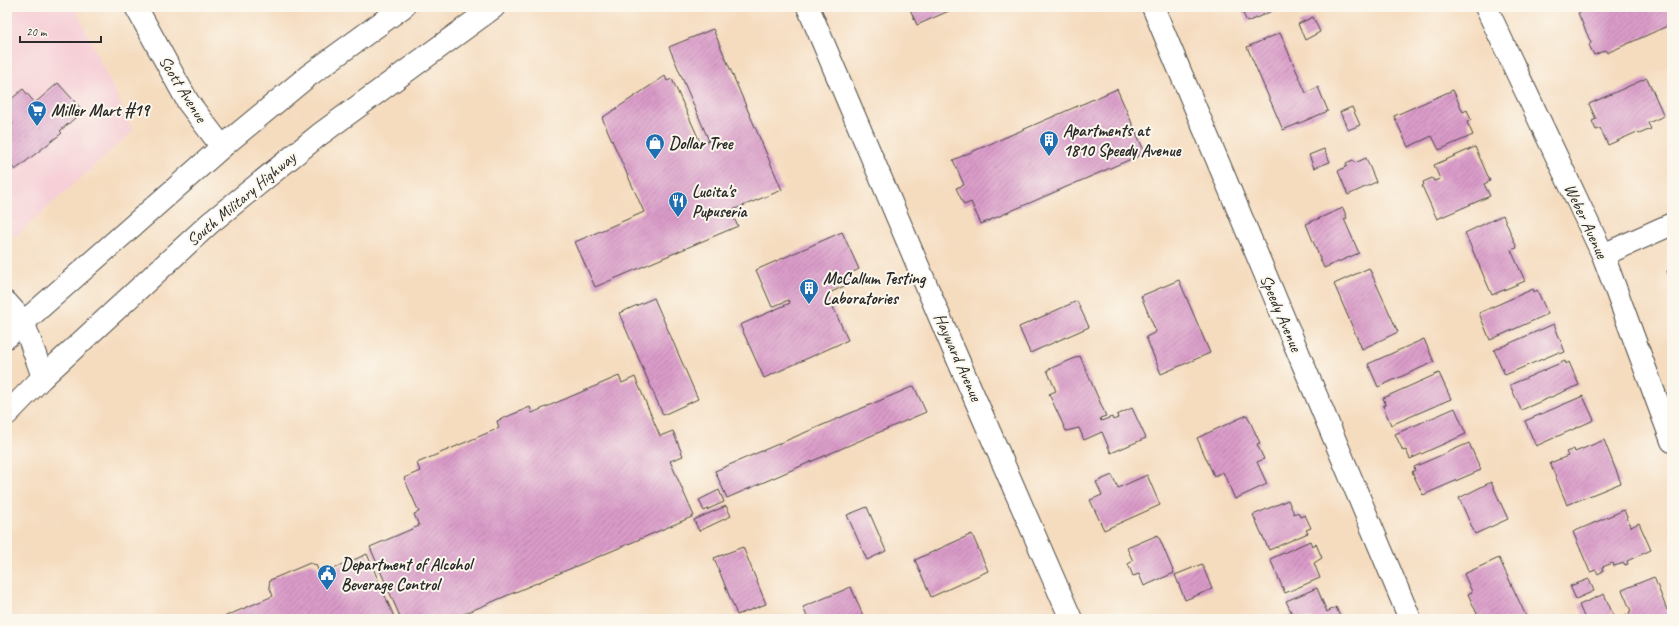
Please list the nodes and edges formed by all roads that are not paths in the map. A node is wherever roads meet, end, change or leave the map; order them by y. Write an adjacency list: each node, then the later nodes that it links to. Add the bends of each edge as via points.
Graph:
1 (136, 7): 7 (street, Scott Avenue, via 188,102)
2 (403, 7): 7 (street, via 308,76)
3 (494, 7): 13 (street, South Military Highway, via 319,135 210,223)
4 (808, 7): 16 (street, Hayward Avenue)
5 (1153, 7): 17 (street, Speedy Avenue)
6 (1486, 7): 9 (street, Weber Avenue)
7 (222, 147): 11 (street)
8 (1672, 224): 9 (street)
9 (1603, 255): 15 (street, Weber Avenue)
10 (7, 303): 11 (street)
11 (23, 321): 12 (street); 13 (street)
12 (7, 337)
13 (43, 377): 14 (street, South Military Highway)
14 (7, 414)
15 (1672, 442)
16 (1071, 619)
17 (1410, 619)

